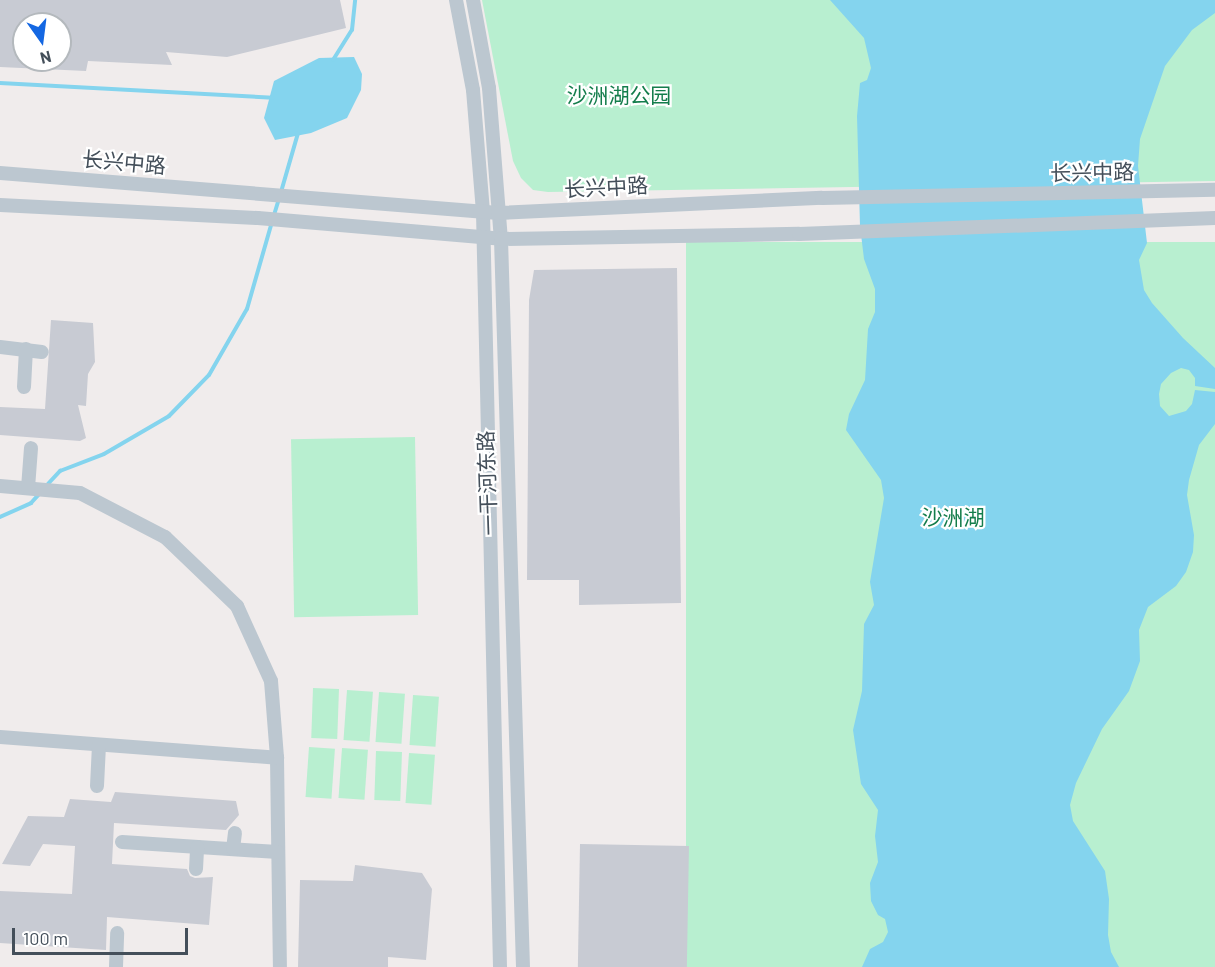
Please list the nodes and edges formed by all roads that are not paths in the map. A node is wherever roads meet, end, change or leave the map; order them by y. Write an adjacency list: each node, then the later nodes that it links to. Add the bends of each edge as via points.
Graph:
1 (456, 0): 6 (street, 一干河东路, via 472,90)
2 (473, 0): 7 (street, 一干河东路, via 489,88)
3 (0, 173): 6 (street, 长兴中路)
4 (1215, 190): 7 (street, 长兴中路, via 822,198)
5 (0, 204): 9 (street, via 258,218)
6 (483, 212): 7 (street, 长兴中路); 9 (street, 一干河东路)
7 (498, 213): 10 (street, 一干河东路)
8 (1215, 218): 10 (street, via 799,234)
9 (483, 236): 10 (street); 31 (street, 一干河东路)
10 (501, 239): 32 (street, 一干河东路)
11 (0, 347): 12 (street)
12 (26, 349): 13 (street); 14 (street)
13 (42, 352)
14 (24, 387)
15 (31, 448): 17 (street)
16 (0, 486): 17 (street)
17 (31, 488): 20 (street, via 80,493 165,537 237,606 272,681)
18 (0, 737): 19 (street)
19 (99, 745): 20 (street); 21 (street)
20 (278, 758): 26 (street)
21 (96, 786)
22 (235, 833): 25 (street)
23 (122, 843): 24 (street)
24 (196, 847): 25 (street); 27 (street)
25 (233, 849): 26 (street)
26 (278, 852): 30 (street)
27 (196, 869)
28 (117, 933): 29 (street)
29 (116, 967)
30 (280, 967)
31 (500, 967)
32 (523, 967)

